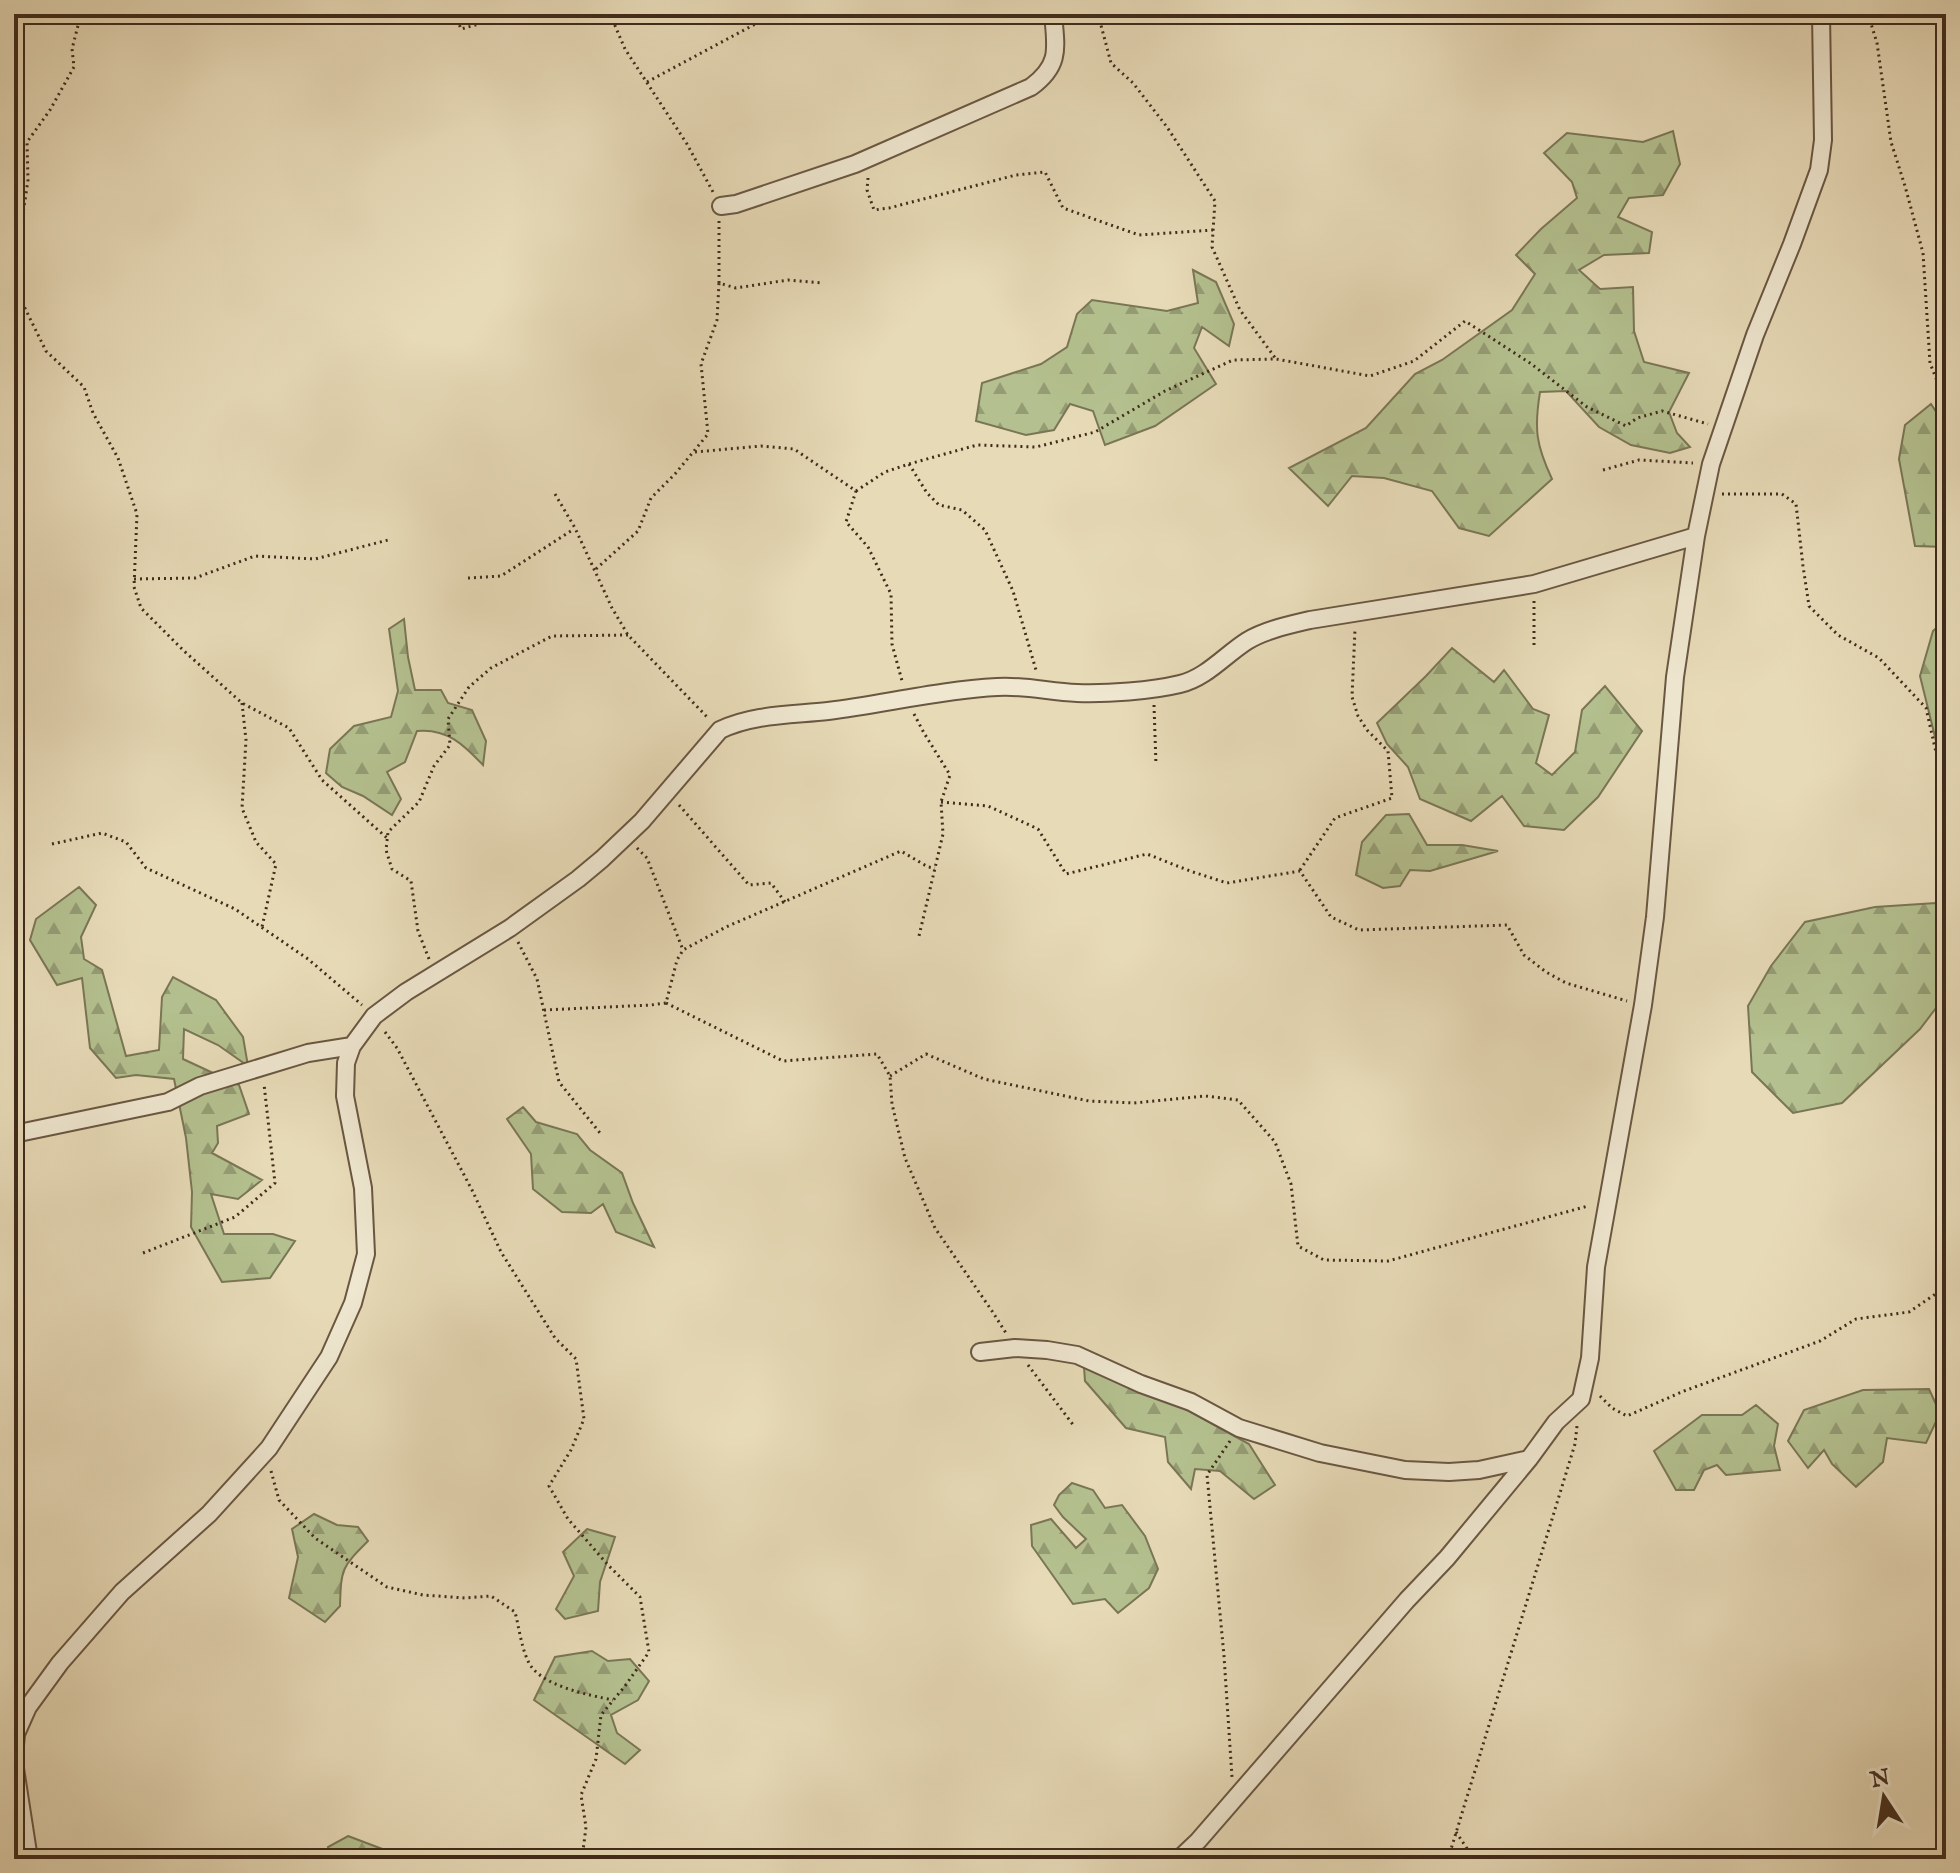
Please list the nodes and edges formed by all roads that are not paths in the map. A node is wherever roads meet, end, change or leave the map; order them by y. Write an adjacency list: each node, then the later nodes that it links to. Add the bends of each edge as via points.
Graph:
1 (1053, 14): 3 (street, via 1055,56 1031,87 869,158)
2 (1821, 14): 4 (street, via 1820,165 1711,464)
3 (721, 206)
4 (1696, 536): 5 (street, via 1534,584 1310,620 1264,633 1182,684 1077,693 1000,686 736,722 720,730 627,837 578,879 406,992 374,1016); 8 (street, via 1675,677 1655,917 1596,1267 1590,1358 1583,1391)
5 (352, 1046): 6 (street, via 308,1053 200,1086 168,1102); 9 (street, via 345,1096 363,1188 366,1254 353,1303 329,1357 269,1448 209,1514 122,1592 60,1663 28,1707 16,1734)
6 (14, 1134)
7 (980, 1352): 8 (street, via 1015,1348 1077,1355 1239,1428 1320,1453 1405,1470 1479,1470)
8 (1529, 1459): 11 (street)
9 (14, 1759): 10 (street)
10 (29, 1859)
11 (1179, 1859)

